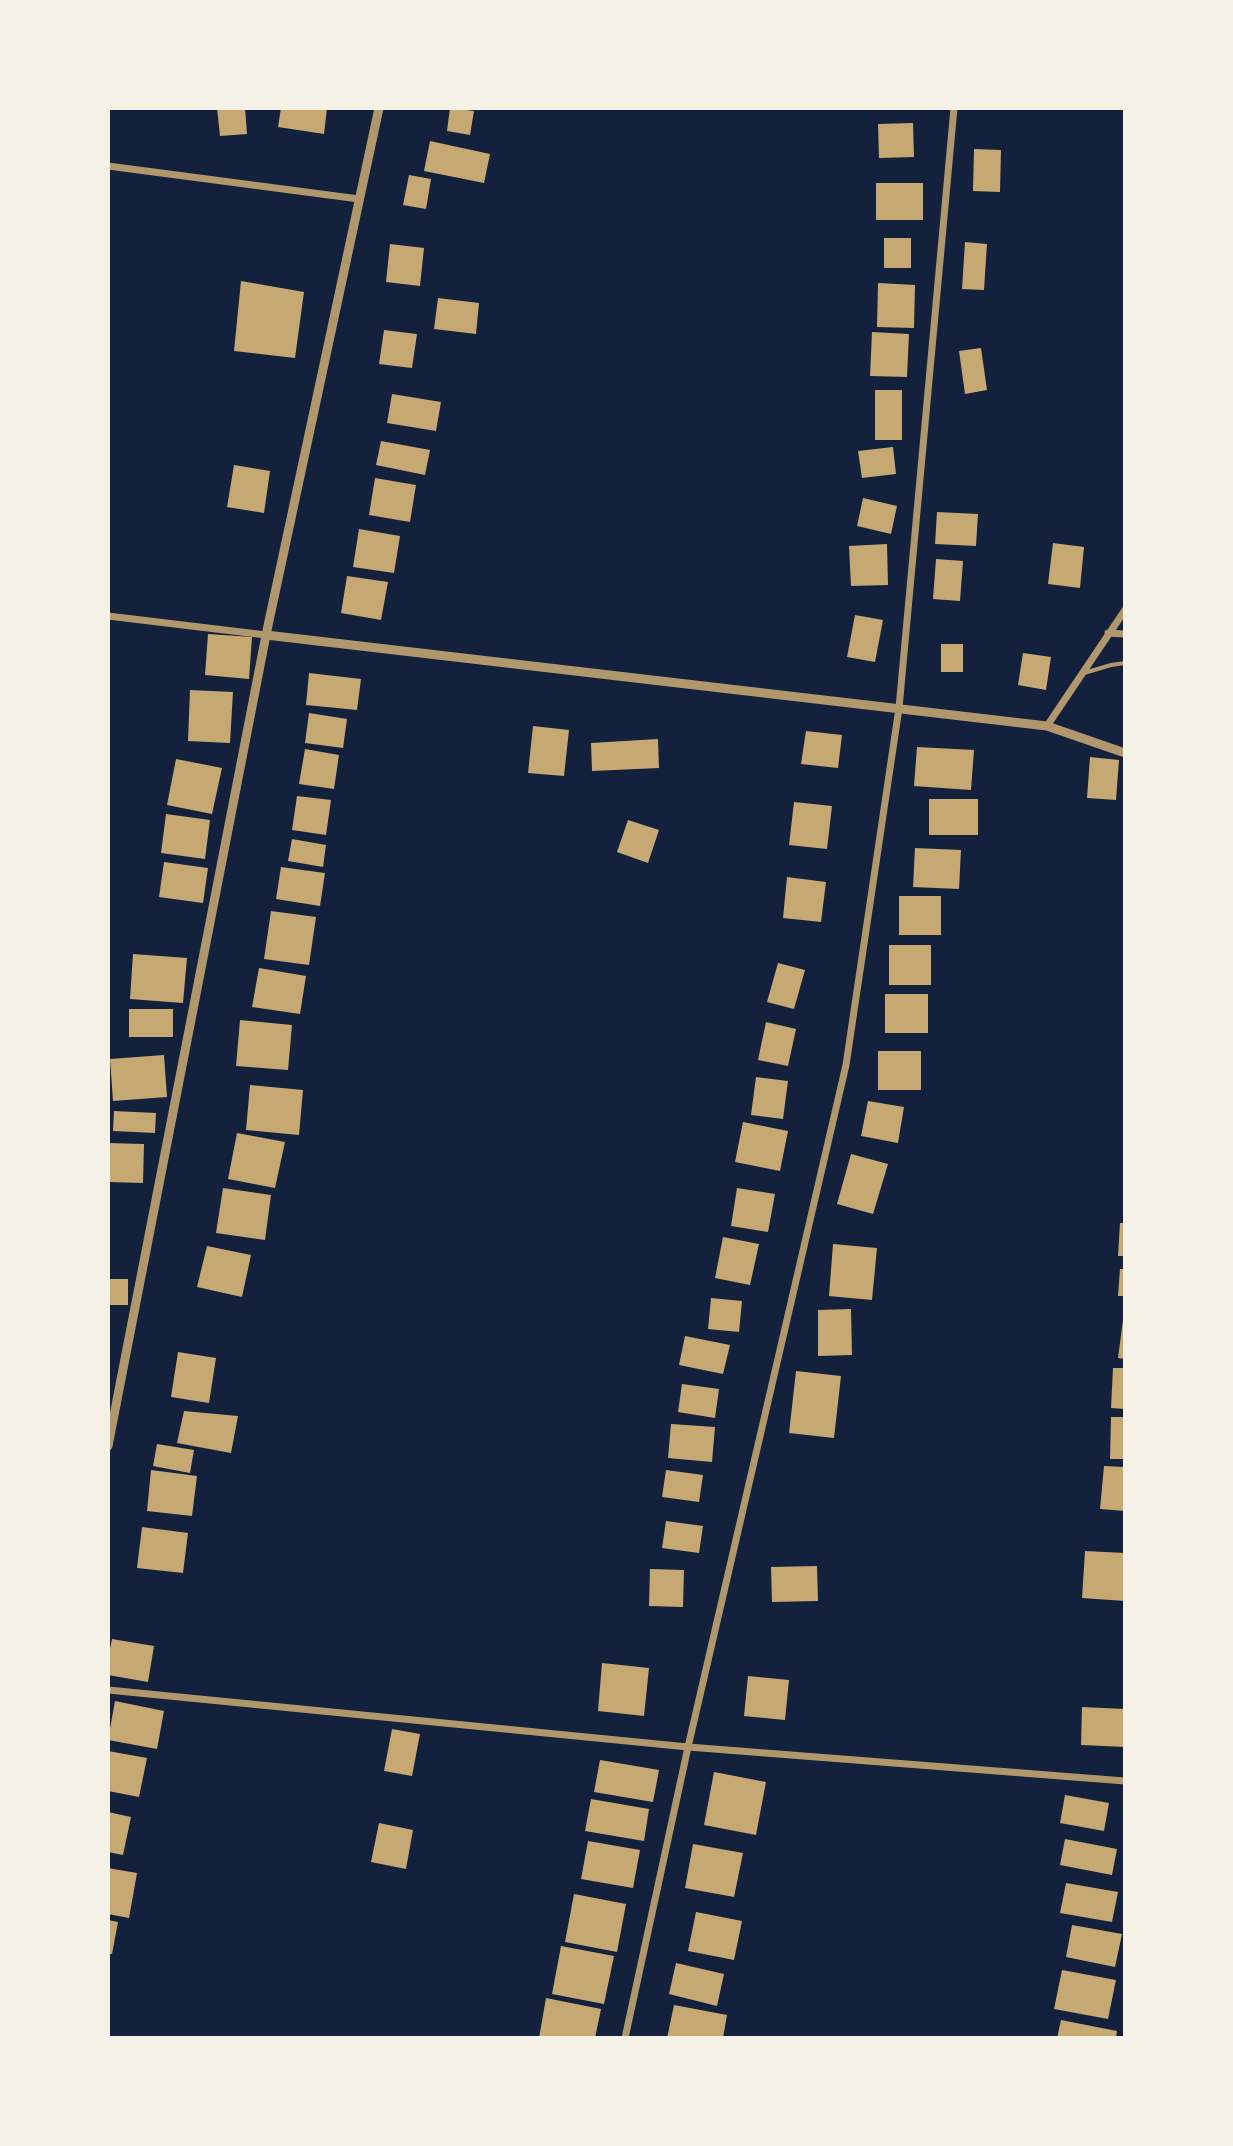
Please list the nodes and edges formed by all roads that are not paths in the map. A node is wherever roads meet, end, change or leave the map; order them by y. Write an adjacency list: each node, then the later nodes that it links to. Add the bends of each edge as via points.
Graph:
1 (379, 108): 4 (street)
2 (954, 108): 12 (street)
3 (108, 166): 4 (street)
4 (359, 199): 9 (street)
5 (1125, 610): 7 (street)
6 (108, 616): 9 (street)
7 (1108, 633): 8 (street); 11 (street)
8 (1125, 634)
9 (266, 635): 12 (street); 15 (street)
10 (1125, 663): 11 (lane)
11 (1081, 674): 13 (street)
12 (899, 708): 13 (street); 17 (street, via 846,1065)
13 (1047, 726): 14 (street)
14 (1124, 752)
15 (108, 1446)
16 (108, 1690): 17 (street)
17 (688, 1747): 18 (street); 19 (street)
18 (1125, 1781)
19 (625, 2038)

